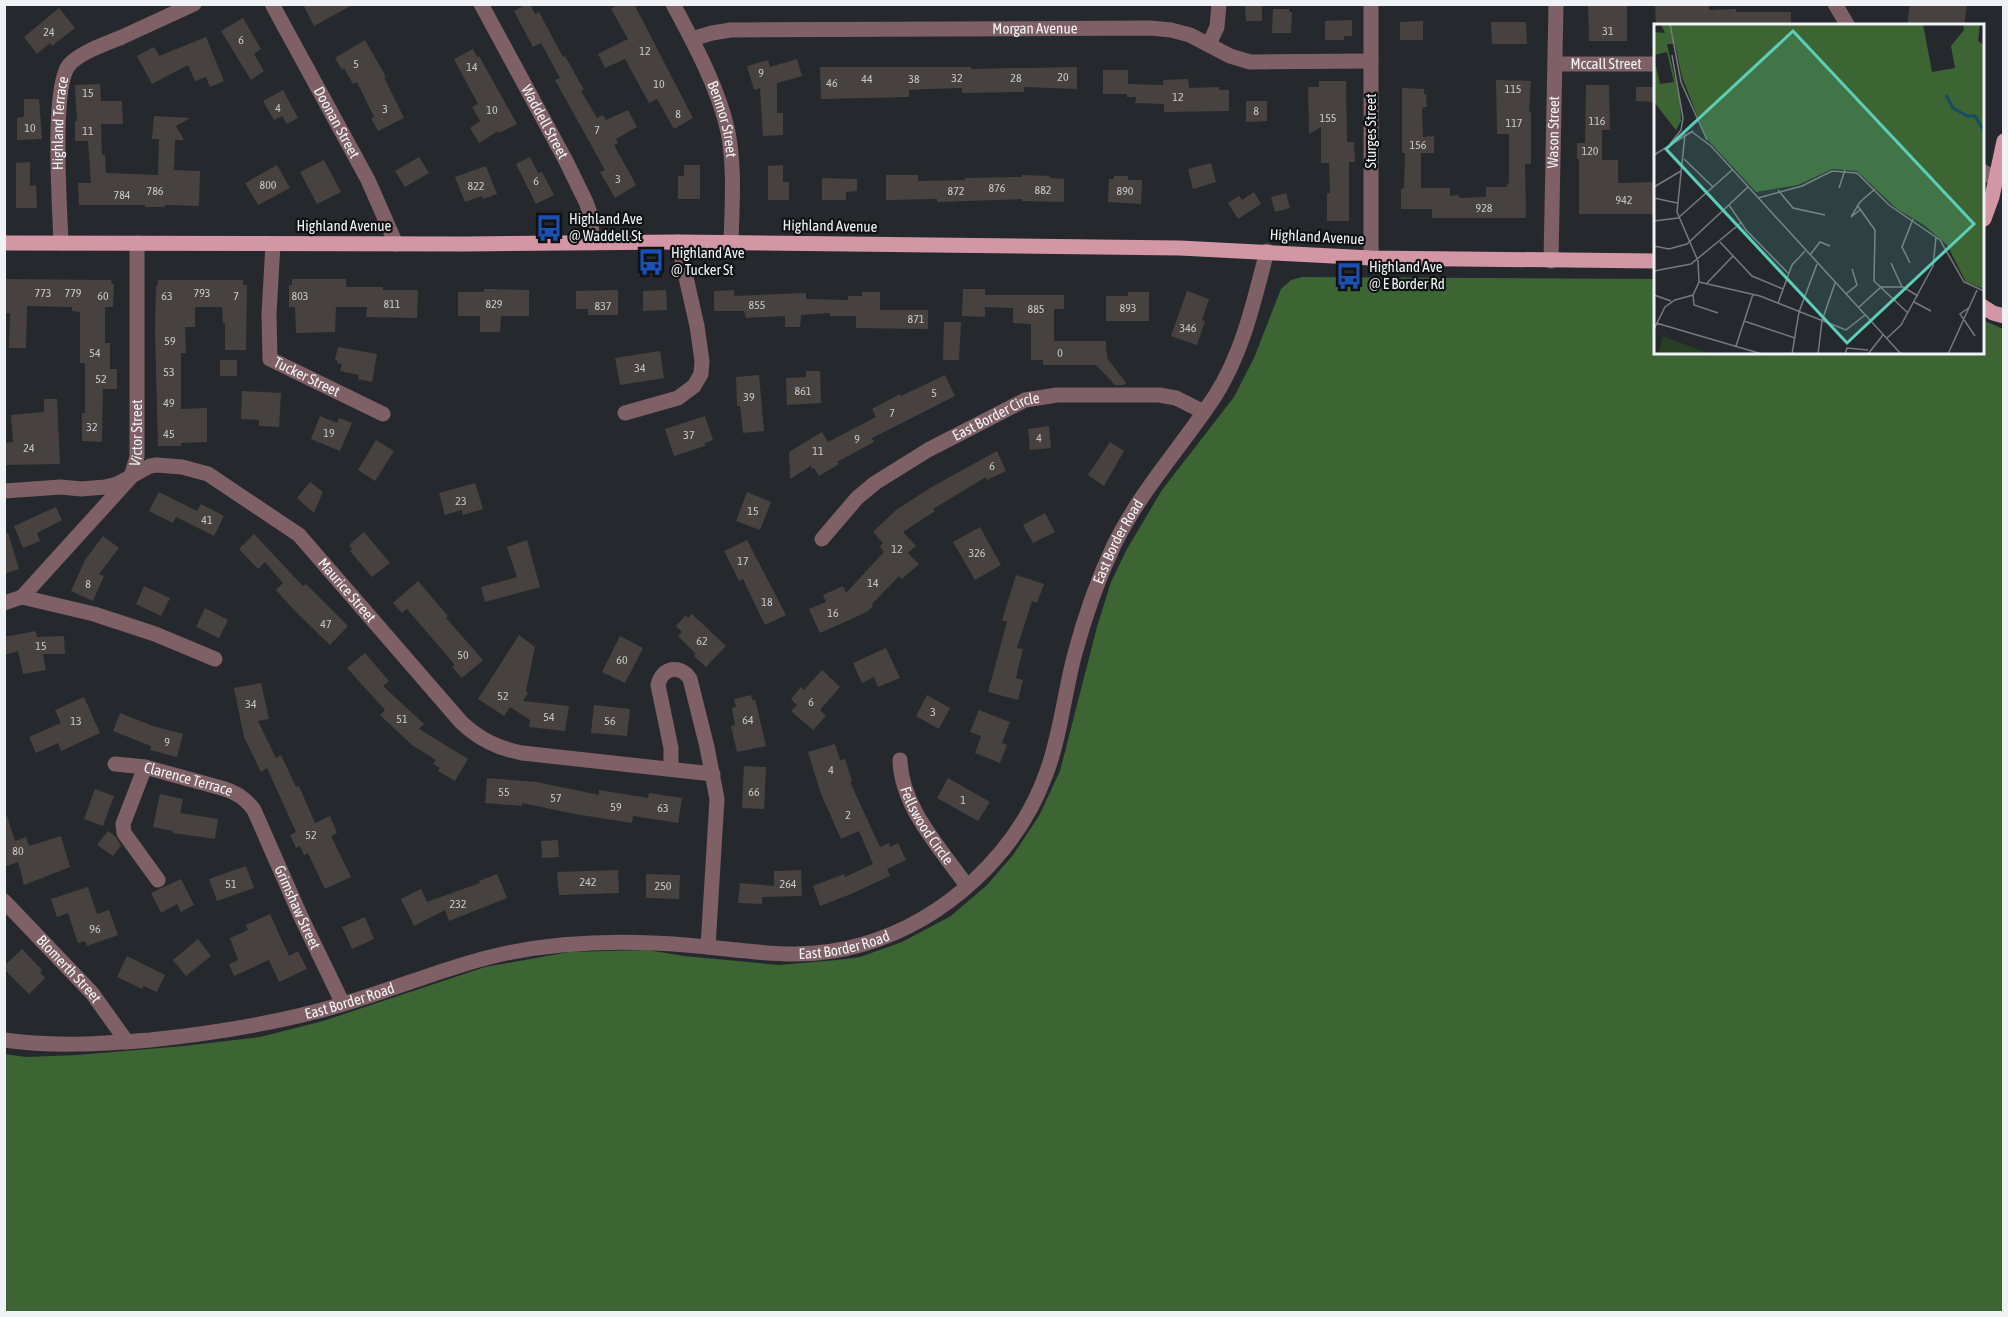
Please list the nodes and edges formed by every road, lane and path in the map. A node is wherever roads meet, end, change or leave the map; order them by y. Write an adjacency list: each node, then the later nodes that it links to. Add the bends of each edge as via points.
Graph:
1 (194, 4): 22 (street, Highland Terrace, via 94,49 73,61 66,71 58,122)
2 (272, 4): 27 (street, Doonan Street, via 368,180)
3 (481, 4): 24 (street, Waddell Street, via 586,202)
4 (673, 4): 10 (street, Benmor Street)
5 (1220, 4): 11 (street)
6 (1371, 4): 12 (street, Sturges Street)
7 (1556, 4): 14 (street, Wason Street)
8 (1835, 4): 9 (street)
9 (1847, 24)
10 (692, 39): 11 (street, Morgan Avenue, via 731,30 1150,28 1180,32); 25 (street, Benmor Street, via 728,132)
11 (1209, 44): 12 (street, Morgan Avenue, via 1250,62)
12 (1371, 61): 29 (street, Sturges Street)
13 (1654, 63): 14 (street, Mccall Street)
14 (1555, 64): 30 (street, Wason Street)
15 (2004, 141): 16 (main road)
16 (1989, 175): 18 (main road, via 1992,197)
17 (2004, 209): 19 (main road)
18 (1984, 217)
19 (1984, 219)
20 (678, 242): 24 (main road, Highland Avenue); 25 (main road, Highland Avenue); 33 (street, via 697,326 701,374 694,386 678,398)
21 (4, 243): 22 (main road, Highland Avenue)
22 (62, 243): 23 (main road, Highland Avenue)
23 (137, 243): 26 (main road, Highland Avenue); 35 (street, Victor Street, via 137,457)
24 (592, 243): 27 (main road, Highland Avenue)
25 (731, 243): 28 (main road, Highland Avenue)
26 (273, 244): 27 (main road, Highland Avenue); 34 (street, Tucker Street, via 270,359)
27 (396, 244)
28 (1268, 251): 29 (main road, Highland Avenue); 32 (street, East Border Road, via 1245,334)
29 (1371, 258): 30 (main road, Highland Avenue)
30 (1551, 261): 31 (main road, Highland Avenue)
31 (1654, 261)
32 (1204, 412): 37 (street, East Border Circle, via 1159,395 1057,395 1025,400 928,450 875,483); 48 (street, East Border Road, via 1146,490 1106,564 1074,657 1052,757 1039,792 1001,852)
33 (625, 413)
34 (383, 414)
35 (131, 477): 36 (street, Maurice Street, via 105,487); 38 (street, Victor Street); 44 (street, Maurice Street, via 157,465 199,471 217,478 286,525 305,541 460,722 483,740 522,753)
36 (4, 491)
37 (822, 539)
38 (22, 597): 39 (street, Victor Street); 40 (street, via 94,614)
39 (4, 603)
40 (215, 659)
41 (900, 760): 48 (street, Fellswood Circle, via 903,785 912,808)
42 (115, 764): 43 (street, Clarence Terrace)
43 (145, 767): 46 (street, Clarence Terrace, via 237,794); 47 (street, via 123,825 124,833)
44 (671, 769): 45 (street, Maurice Street); 45 (street, via 671,748 658,685 664,673 673,669 683,671 690,679)
45 (712, 774): 50 (street, via 717,810)
46 (254, 810): 51 (street, Grimshaw Street)
47 (158, 880)
48 (967, 886): 50 (street, East Border Road, via 922,919 889,936 849,948 776,955)
49 (4, 902): 53 (street, Blomerth Street, via 92,993)
50 (708, 947): 51 (street, East Border Road, via 602,942 525,950 466,963)
51 (344, 1004): 53 (street, East Border Road, via 250,1026)
52 (4, 1040): 53 (street, East Border Road, via 66,1045)
53 (127, 1042)

